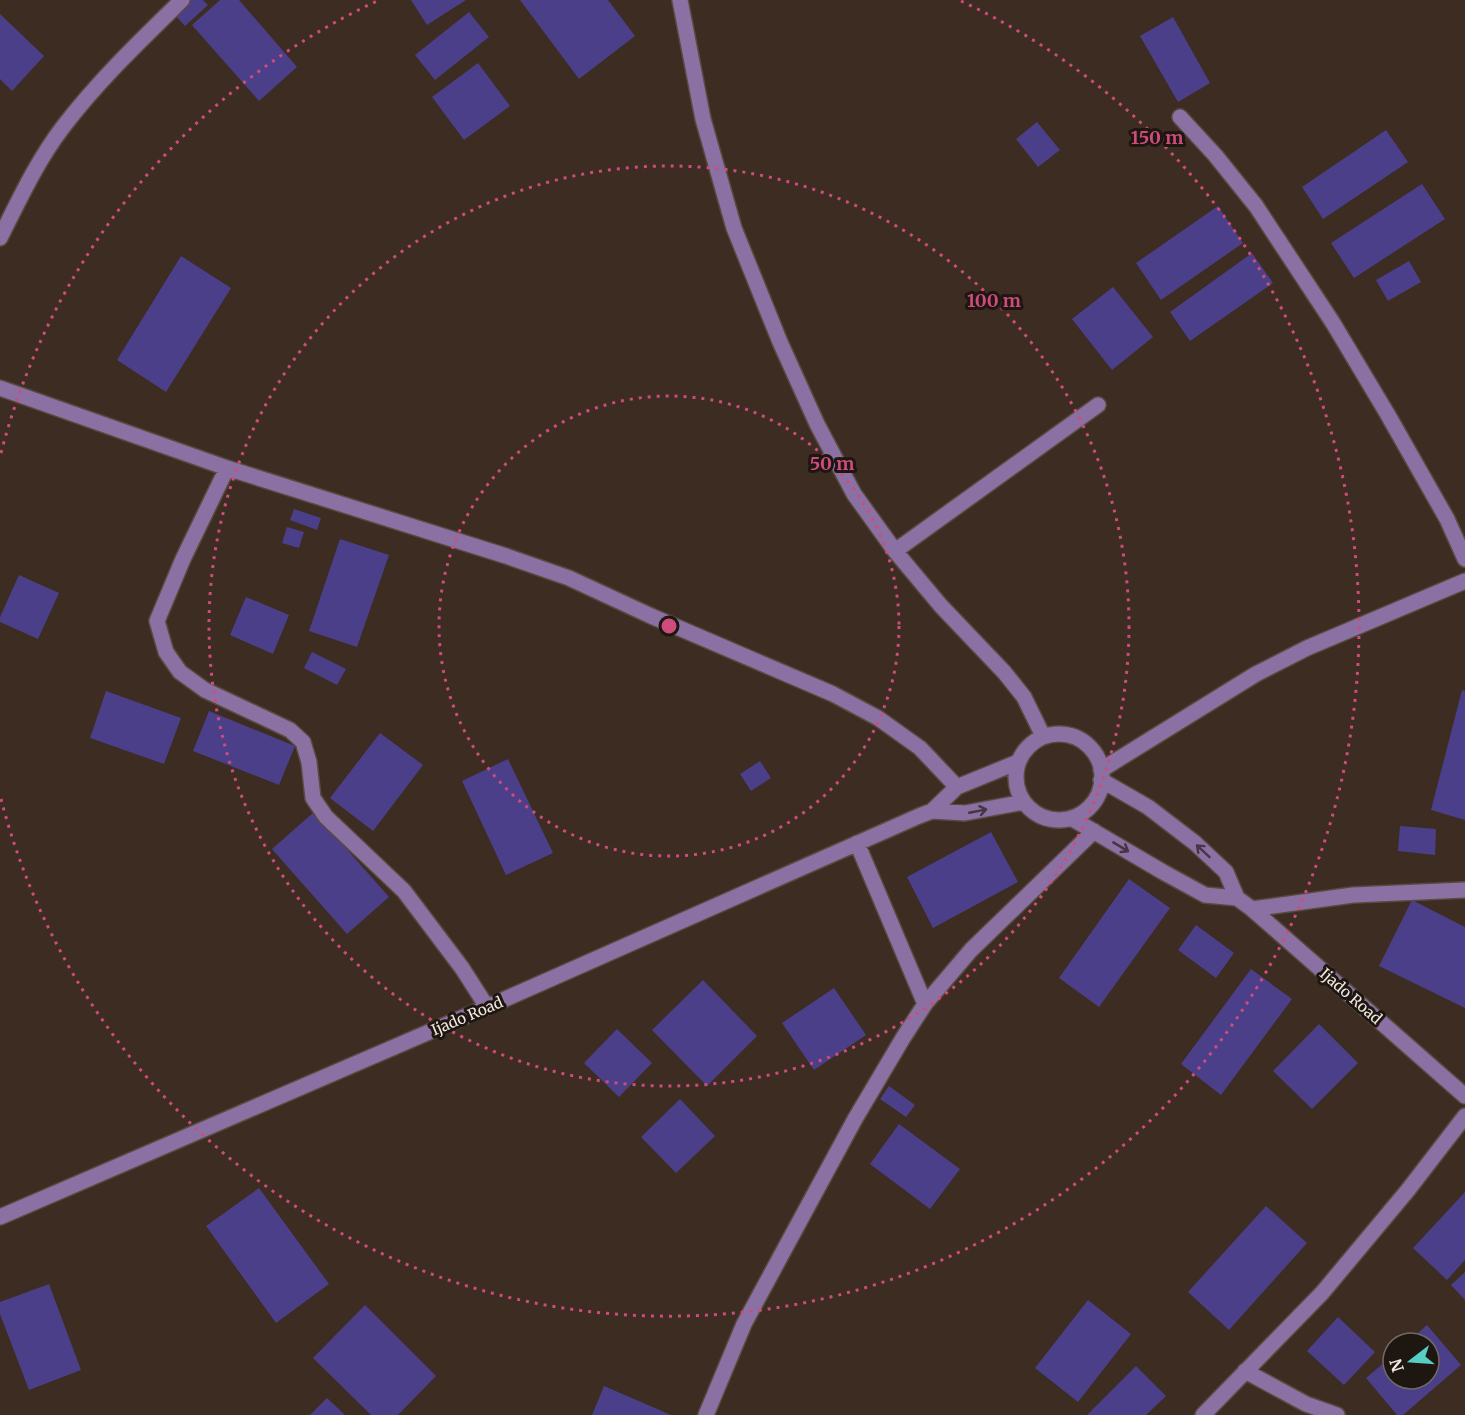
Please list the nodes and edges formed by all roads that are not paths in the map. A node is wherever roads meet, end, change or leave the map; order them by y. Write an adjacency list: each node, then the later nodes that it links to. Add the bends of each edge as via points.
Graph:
1 (182, 0): 4 (street, via 114,68 62,128 29,178)
2 (680, 0): 8 (street, via 703,119 734,228 817,424 854,494)
3 (1180, 117): 9 (street, via 1256,206 1333,323 1447,519)
4 (0, 238)
5 (0, 388): 7 (street)
6 (1098, 405): 8 (street)
7 (227, 468): 14 (street, via 569,578 833,694 878,718 920,748); 24 (street, via 157,621 166,652 180,672 205,690 290,730 303,742 313,798 326,817 404,891)
8 (895, 551): 11 (street, via 1018,689)
9 (1465, 559)
10 (1465, 581): 13 (street, via 1256,674)
11 (1043, 736): 12 (street, via 1031,744); 13 (street, via 1067,734 1079,739 1097,757)
12 (1018, 762): 14 (street, Ijado Road); 15 (street, via 1016,776)
13 (1101, 775): 17 (street, via 1095,800); 21 (street, Ijado Road, one-way to 13, via 1226,872 1195,843)
14 (957, 787): 16 (street, Ijado Road)
15 (1024, 801): 16 (street, Ijado Road, one-way to 15, via 965,813); 17 (street, via 1045,817)
16 (932, 811): 19 (street, Ijado Road)
17 (1071, 818): 18 (street)
18 (1094, 831): 21 (street, one-way to 21, via 1205,895); 23 (street, via 971,950)
19 (857, 843): 23 (street); 24 (street, Ijado Road)
20 (1465, 890): 22 (street, via 1353,895)
21 (1237, 898): 22 (street, Ijado Road)
22 (1252, 909): 25 (street, Ijado Road)
23 (925, 1004): 29 (street, via 855,1119 744,1324)
24 (487, 1007): 27 (street, Ijado Road)
25 (1465, 1096)
26 (1465, 1116): 28 (street, via 1322,1293)
27 (0, 1217)
28 (1245, 1371): 30 (street); 31 (street, via 1306,1404)
29 (706, 1415)
30 (1203, 1415)
31 (1337, 1415)

